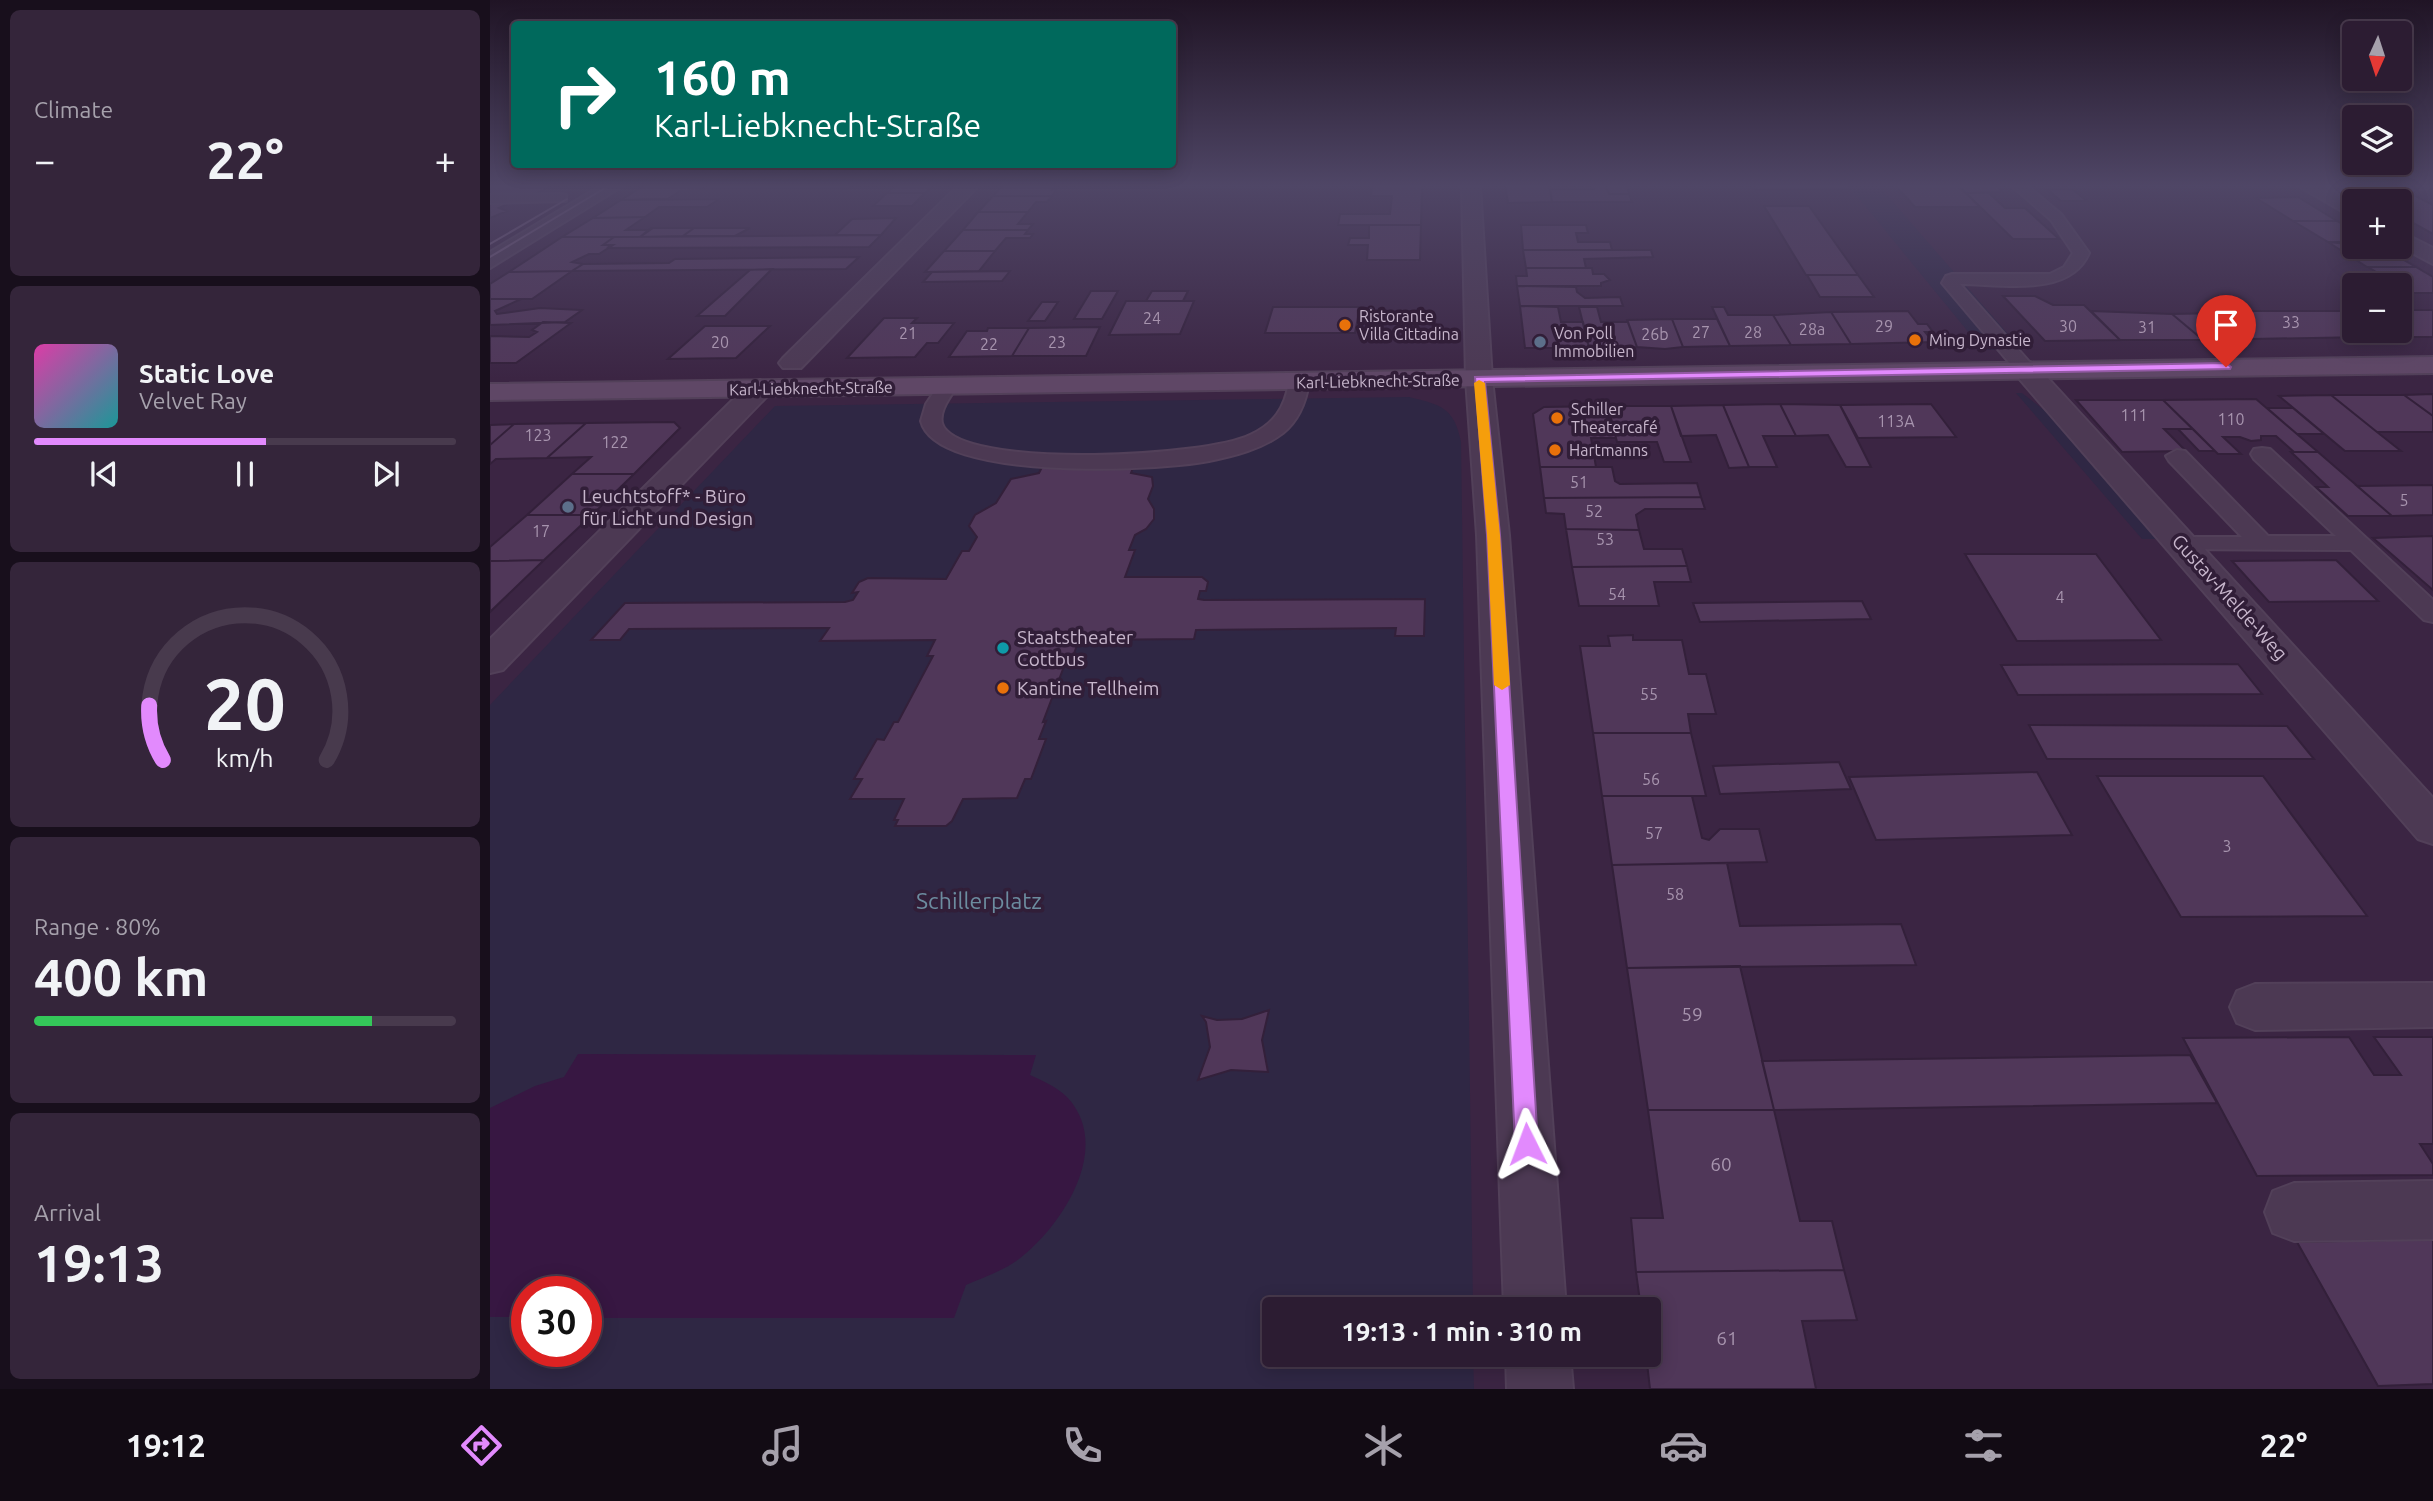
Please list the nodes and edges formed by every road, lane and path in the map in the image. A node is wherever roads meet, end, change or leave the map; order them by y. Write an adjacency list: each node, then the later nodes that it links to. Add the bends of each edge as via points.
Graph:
1 (508, 250): 5 (street)
2 (905, 250): 6 (street)
3 (1474, 250): 9 (street)
4 (2079, 250): 8 (lane, via 2077,265 2052,279 1952,279 1950,283)
5 (490, 261)
6 (792, 363)
7 (2433, 365): 8 (main road, Karl-Liebknecht-Straße)
8 (2025, 369): 9 (main road, Karl-Liebknecht-Straße); 18 (street, Gustav-Melde-Weg)
9 (1479, 379): 10 (main road, Karl-Liebknecht-Straße); 27 (street, via 1493,535)
10 (1298, 382): 11 (main road, Karl-Liebknecht-Straße); 11 (lane, via 1291,415 1257,440 1195,457 1127,458 1001,459 966,452 938,436 931,420 932,409)
11 (947, 387): 12 (main road, Karl-Liebknecht-Straße)
12 (760, 388): 13 (main road, Karl-Liebknecht-Straße); 20 (street)
13 (490, 392)
14 (2262, 454): 17 (lane)
15 (2177, 456): 16 (lane)
16 (2261, 543): 17 (lane); 18 (lane)
17 (2357, 543): 19 (lane)
18 (2182, 544): 21 (street, Gustav-Melde-Weg)
19 (2433, 614)
20 (490, 661)
21 (2421, 798): 22 (street, Gustav-Melde-Weg)
22 (2433, 827)
23 (2433, 1005): 24 (street)
24 (2255, 1007)
25 (2433, 1210): 26 (street)
26 (2294, 1212)
27 (1534, 1297)
28 (1539, 1367): 29 (street)
29 (1540, 1389)

